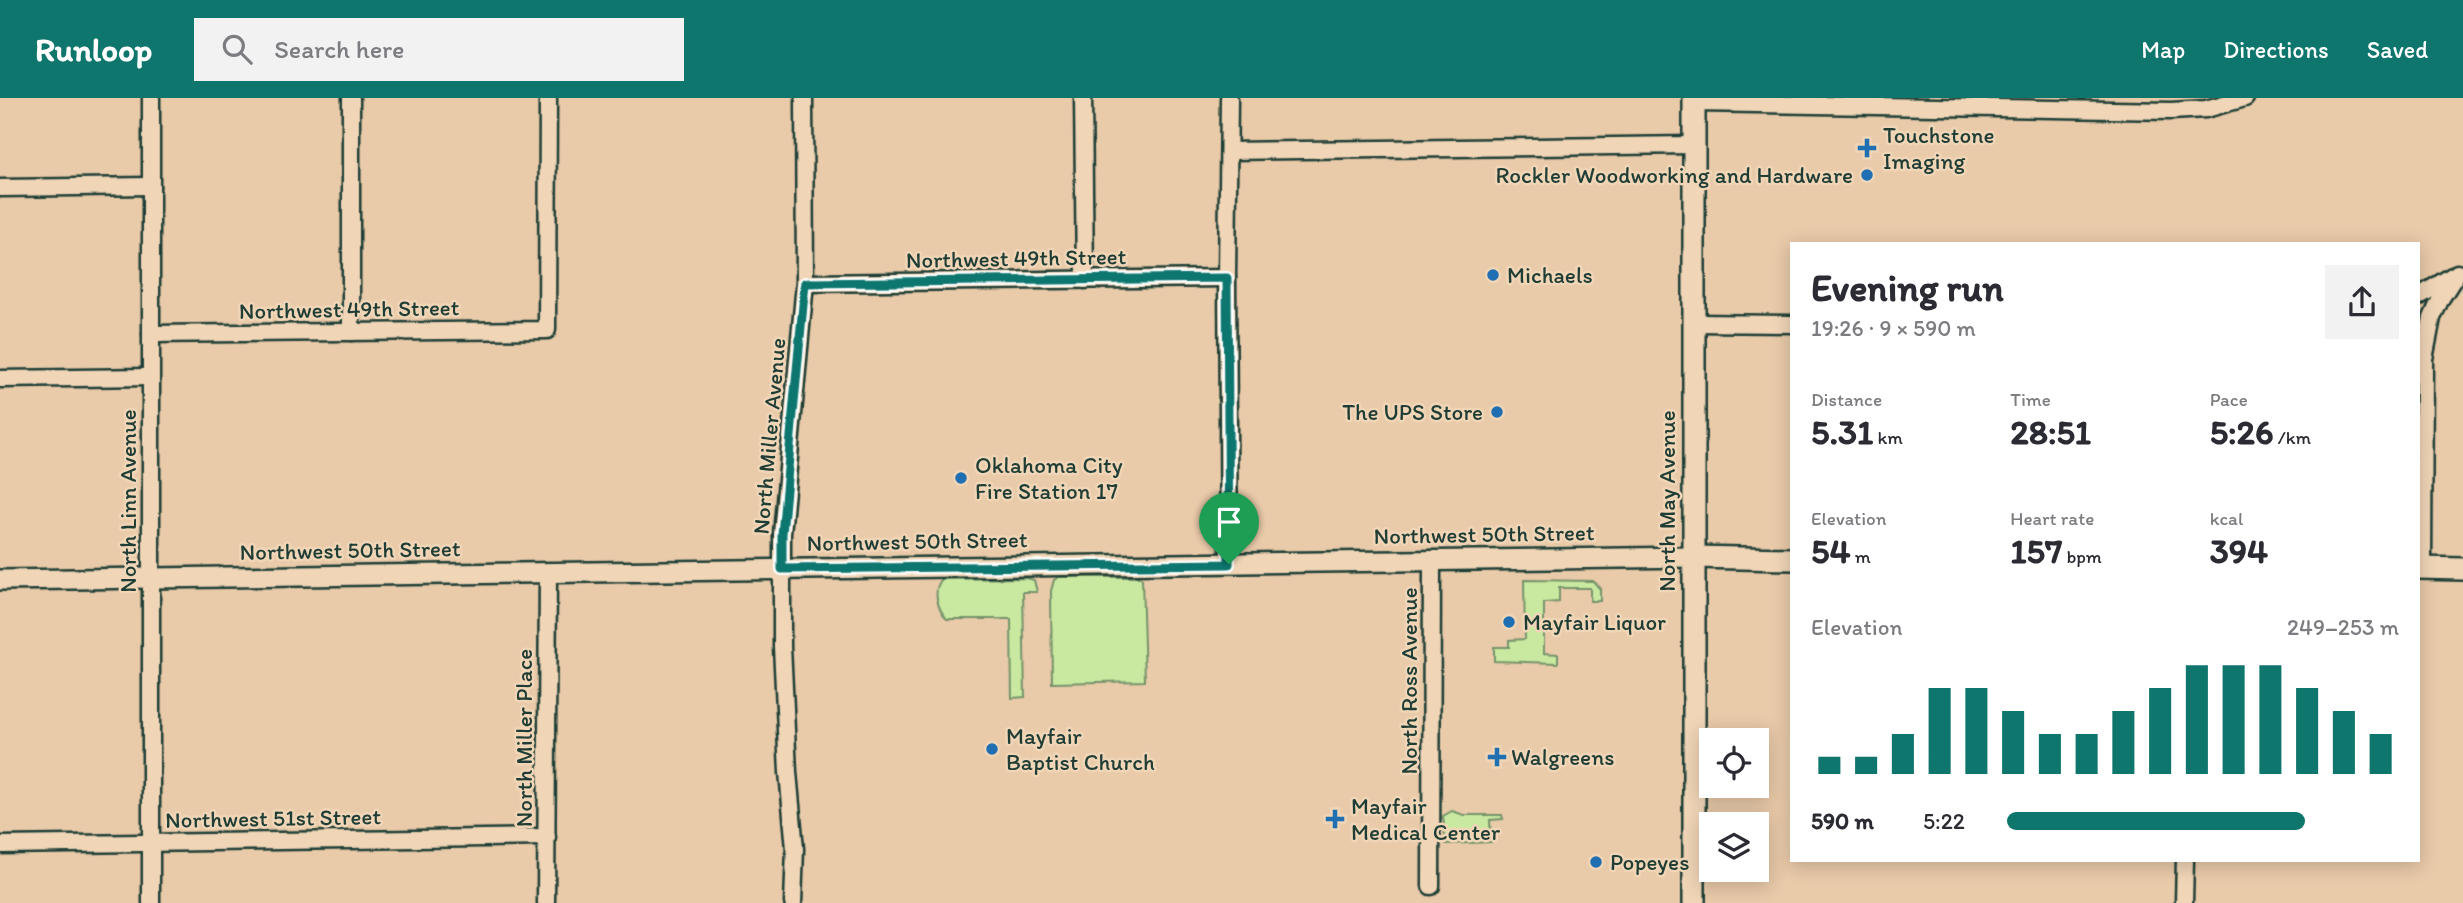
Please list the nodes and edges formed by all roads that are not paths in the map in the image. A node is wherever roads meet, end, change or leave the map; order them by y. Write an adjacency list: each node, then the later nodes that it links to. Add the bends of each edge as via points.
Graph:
1 (151, 98): 11 (street, North Linn Avenue)
2 (351, 98): 20 (street)
3 (548, 98): 20 (street, Northwest 49th Street, via 547,330)
4 (804, 98): 16 (street, North Miller Avenue)
5 (1083, 98): 15 (street)
6 (1229, 98): 10 (street)
7 (2245, 98): 8 (street, via 2171,111)
8 (1694, 101): 9 (main road, North May Avenue)
9 (1693, 145): 10 (street); 18 (main road, North May Avenue)
10 (1230, 151): 14 (street)
11 (151, 186): 12 (street); 21 (street, North Linn Avenue)
12 (0, 188)
13 (2460, 271): 17 (street); 22 (street, via 2441,298)
14 (1227, 278): 15 (street, Northwest 49th Street); 28 (street)
15 (1085, 279): 16 (street, Northwest 49th Street)
16 (805, 283): 30 (street, North Miller Avenue)
17 (2420, 296)
18 (1693, 323): 19 (street); 25 (main road, North May Avenue)
19 (1790, 324)
20 (351, 332): 21 (street, Northwest 49th Street)
21 (151, 334): 23 (street, North Linn Avenue)
22 (2421, 351): 29 (street)
23 (150, 377): 24 (street); 33 (street, North Linn Avenue)
24 (0, 379)
25 (1693, 557): 26 (street, Northwest 50th Street); 27 (main road, Northwest 50th Street); 43 (main road, North May Avenue)
26 (1432, 559): 28 (street, Northwest 50th Street); 39 (street, North Ross Avenue)
27 (1790, 559)
28 (1229, 564): 30 (street, Northwest 50th Street)
29 (2421, 568): 31 (main road)
30 (782, 569): 32 (street, Northwest 50th Street); 42 (street, North Miller Avenue, via 795,849)
31 (2463, 569)
32 (548, 573): 33 (street, Northwest 50th Street); 35 (street, North Miller Place)
33 (151, 579): 34 (street, Northwest 50th Street); 36 (street, North Linn Avenue)
34 (0, 580)
35 (547, 836): 36 (street, Northwest 51st Street); 41 (street, North Miller Place)
36 (150, 843): 37 (street, Northwest 51st Street); 40 (street, North Linn Avenue)
37 (0, 845)
38 (2185, 862): 44 (street)
39 (1432, 886)
40 (151, 903)
41 (546, 903)
42 (793, 903)
43 (1694, 903)
44 (2184, 903)

